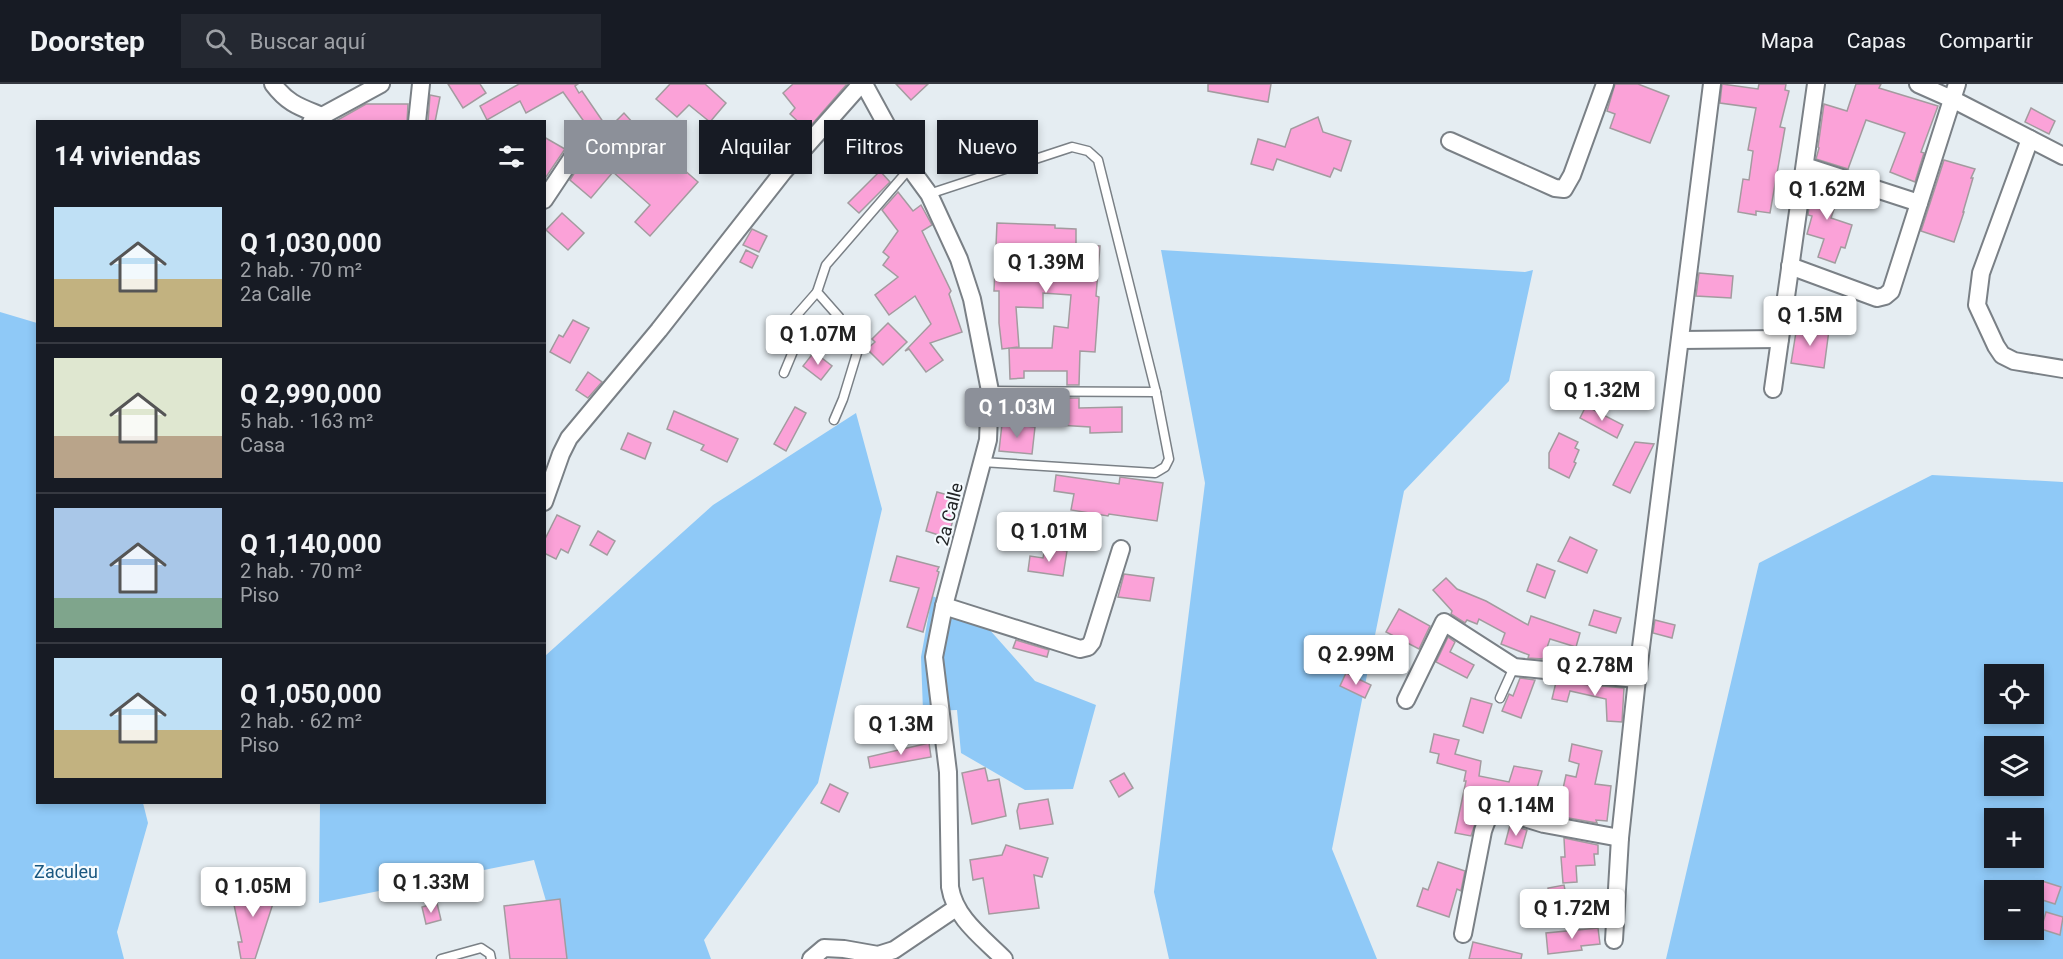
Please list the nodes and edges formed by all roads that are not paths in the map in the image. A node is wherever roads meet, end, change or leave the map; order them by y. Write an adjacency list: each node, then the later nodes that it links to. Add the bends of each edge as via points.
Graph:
1 (273, 84): 10 (street, via 292,104)
2 (381, 84): 10 (street)
3 (421, 84): 11 (street)
4 (862, 84): 12 (street, 2a Calle); 13 (street)
5 (1605, 84): 15 (street, via 1564,189)
6 (1712, 84): 28 (street)
7 (1816, 84): 17 (street)
8 (1918, 84): 9 (street)
9 (1955, 92): 14 (street); 24 (street)
10 (316, 118)
11 (417, 120)
12 (883, 120)
13 (812, 139)
14 (2030, 139): 16 (street); 29 (street, via 1981,273 1977,305 2002,355 2014,361)
15 (1450, 141)
16 (2063, 156)
17 (1805, 166): 24 (street); 25 (street)
18 (564, 170): 23 (street)
19 (782, 174): 36 (street, via 564,445)
20 (905, 174): 26 (lane, via 826,265)
21 (914, 174): 22 (street, 2a Calle)
22 (929, 194): 32 (street, 2a Calle, via 959,259 972,299); 33 (lane, via 1072,147 1088,151 1098,160)
23 (546, 197)
24 (1919, 203): 25 (street, via 1891,291 1885,296 1877,298)
25 (1790, 266): 27 (street)
26 (817, 292): 30 (lane, via 789,324 794,349); 34 (lane, via 839,317 857,353)
27 (1780, 339): 28 (street); 31 (street)
28 (1680, 340): 40 (street)
29 (2063, 369)
30 (784, 373)
31 (1773, 389)
32 (990, 391): 33 (lane); 35 (street, 2a Calle)
33 (1156, 392): 35 (lane, via 1169,459 1155,473)
34 (834, 420)
35 (982, 462): 38 (street, 2a Calle)
36 (546, 496)
37 (1121, 549): 38 (street, via 1088,647 1080,649)
38 (944, 606): 44 (street, 2a Calle, via 934,657 948,771 950,886)
39 (1514, 667): 40 (street); 41 (lane); 42 (street, via 1444,622)
40 (1636, 679): 43 (street)
41 (1500, 698)
42 (1406, 700)
43 (1620, 838): 45 (street, via 1544,824 1502,811 1491,814 1483,831); 46 (street)
44 (956, 908): 49 (street, via 894,950 878,955 824,948); 50 (street, 2a Calle)
45 (1463, 934)
46 (1614, 940)
47 (442, 959): 48 (lane, via 481,948)
48 (491, 959)
49 (811, 959)
50 (1004, 959)

